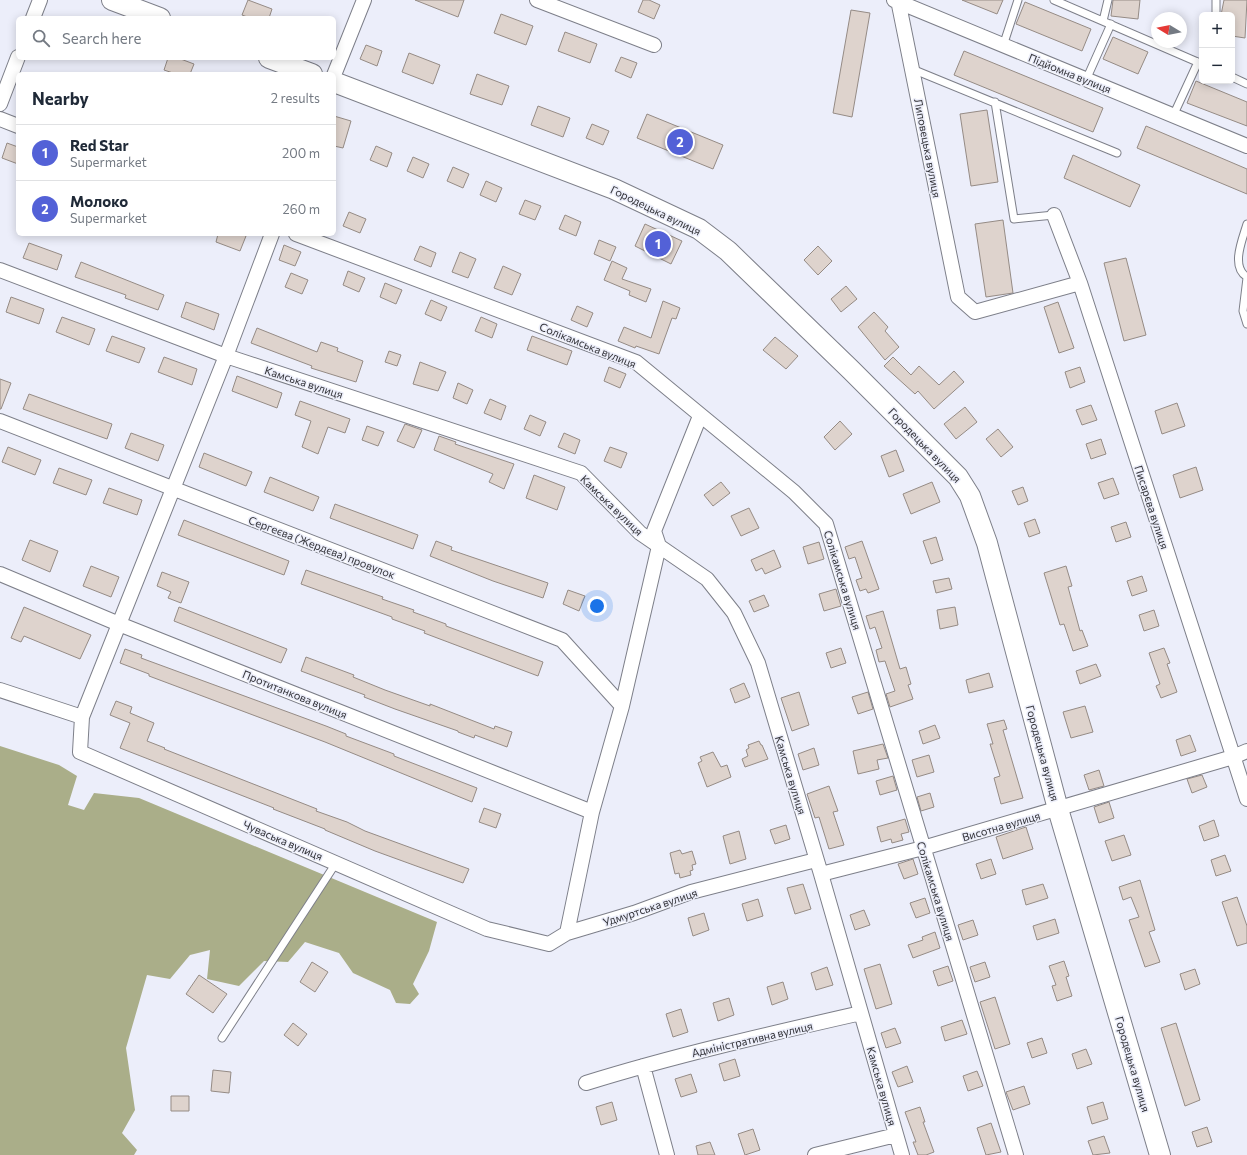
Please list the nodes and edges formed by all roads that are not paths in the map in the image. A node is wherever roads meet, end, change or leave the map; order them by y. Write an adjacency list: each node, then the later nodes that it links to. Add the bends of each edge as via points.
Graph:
1 (40, 0): 11 (street)
2 (112, 0): 12 (main road)
3 (364, 0): 23 (street)
4 (537, 0): 15 (street)
5 (1018, 0): 16 (lane)
6 (1054, 0): 13 (lane)
7 (1108, 0): 13 (lane)
8 (1216, 0): 10 (lane)
9 (896, 1): 16 (street, Підйомна вулиця); 21 (street, Липовецька вулиця)
10 (1216, 12)
11 (34, 16)
12 (155, 16)
13 (1103, 21): 14 (lane)
14 (1111, 24): 19 (lane); 25 (lane)
15 (654, 45)
16 (1003, 46): 25 (street, Підйомна вулиця)
17 (17, 60): 29 (street)
18 (274, 60): 22 (main road)
19 (1199, 63)
20 (1199, 65): 30 (lane)
21 (912, 69): 28 (lane); 41 (street, Липовецька вулиця, via 958,297 975,312)
22 (307, 72)
23 (335, 72)
24 (1235, 78): 27 (lane)
25 (1086, 80): 30 (street, Підйомна вулиця)
26 (336, 83): 56 (main road, Городецька вулиця, via 614,189 699,229 728,251 958,477 970,496 986,543)
27 (1247, 84)
28 (995, 102): 34 (lane); 35 (lane, via 1014,219)
29 (0, 104)
30 (1173, 116): 33 (street, Підйомна вулиця)
31 (0, 119): 32 (street)
32 (16, 125)
33 (1247, 146)
34 (1117, 153)
35 (1054, 215): 41 (street, Писарєва вулиця)
36 (1247, 224): 40 (lane, via 1238,256 1240,268)
37 (271, 236): 43 (street)
38 (301, 236): 44 (street, Солікамська вулиця, via 636,362)
39 (0, 270): 43 (street, Камська вулиця)
40 (1247, 277): 42 (lane, via 1243,311)
41 (1080, 283): 54 (street, Писарєва вулиця)
42 (1247, 324)
43 (226, 356): 46 (street); 47 (street, Камська вулиця, via 581,473 640,533)
44 (700, 416): 47 (street, via 654,531); 58 (street, Солікамська вулиця, via 794,492 826,524)
45 (0, 421): 46 (street, Сергеєва (Жердєва) провулок)
46 (172, 489): 49 (street); 51 (street, Сергеєва (Жердєва) провулок, via 562,640)
47 (659, 546): 51 (street); 59 (street, Камська вулиця, via 707,579 734,613 758,663)
48 (0, 574): 49 (street, Протитанкова вулиця)
49 (119, 624): 52 (street); 57 (street, Протитанкова вулиця)
50 (0, 690): 52 (street)
51 (622, 706): 57 (street)
52 (82, 717): 60 (street, Чуваська вулиця, via 80,752)
53 (1247, 751): 54 (street, Висотна вулиця)
54 (1233, 757): 55 (street, Писарєва вулиця); 56 (street, Висотна вулиця)
55 (1247, 799)
56 (1058, 810): 58 (street, Висотна вулиця); 73 (main road, Городецька вулиця)
57 (592, 812): 63 (street)
58 (923, 848): 61 (street, Висотна вулиця); 72 (street, Солікамська вулиця)
59 (816, 860): 61 (street, Камська вулиця); 63 (street, Удмуртська вулиця, via 691,892 634,913)
60 (336, 862): 62 (street, Чуваська вулиця); 65 (lane)
61 (821, 874): 64 (street, Камська вулиця)
62 (486, 929): 63 (street, Удмуртська вулиця, via 549,944)
63 (567, 933)
64 (861, 1013): 66 (street, Адміністративна вулиця); 68 (street, Камська вулиця)
65 (222, 1038)
66 (643, 1066): 67 (street, Адміністративна вулиця); 69 (street)
67 (586, 1084)
68 (896, 1135): 70 (street); 71 (street, Камська вулиця)
69 (667, 1155)
70 (815, 1155)
71 (902, 1155)
72 (1016, 1155)
73 (1160, 1155)

